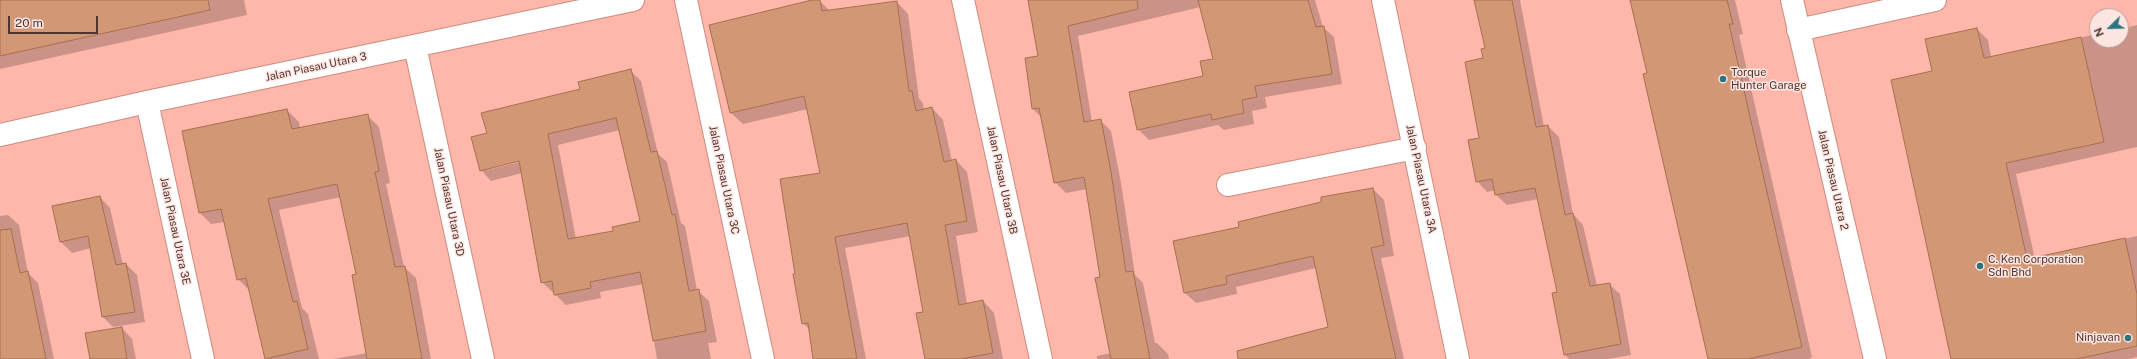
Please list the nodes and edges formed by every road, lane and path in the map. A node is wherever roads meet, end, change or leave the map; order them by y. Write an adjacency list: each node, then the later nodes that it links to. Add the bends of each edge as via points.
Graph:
1 (633, 0): 8 (street, Jalan Piasau Utara 3)
2 (686, 0): 15 (street, Jalan Piasau Utara 3C)
3 (963, 0): 16 (street, Jalan Piasau Utara 3B)
4 (1383, 0): 11 (street, Jalan Piasau Utara 3A)
5 (1792, 0): 7 (street, Jalan Piasau Utara 2)
6 (1935, 0): 7 (street)
7 (1798, 30): 18 (street, Jalan Piasau Utara 2)
8 (415, 46): 9 (street, Jalan Piasau Utara 3); 14 (street, Jalan Piasau Utara 3D)
9 (147, 102): 10 (street, Jalan Piasau Utara 3); 13 (street, Jalan Piasau Utara 3E)
10 (0, 135)
11 (1415, 148): 12 (street); 17 (street, Jalan Piasau Utara 3A)
12 (1228, 185)
13 (203, 359)
14 (483, 359)
15 (763, 359)
16 (1041, 359)
17 (1458, 359)
18 (1875, 359)

